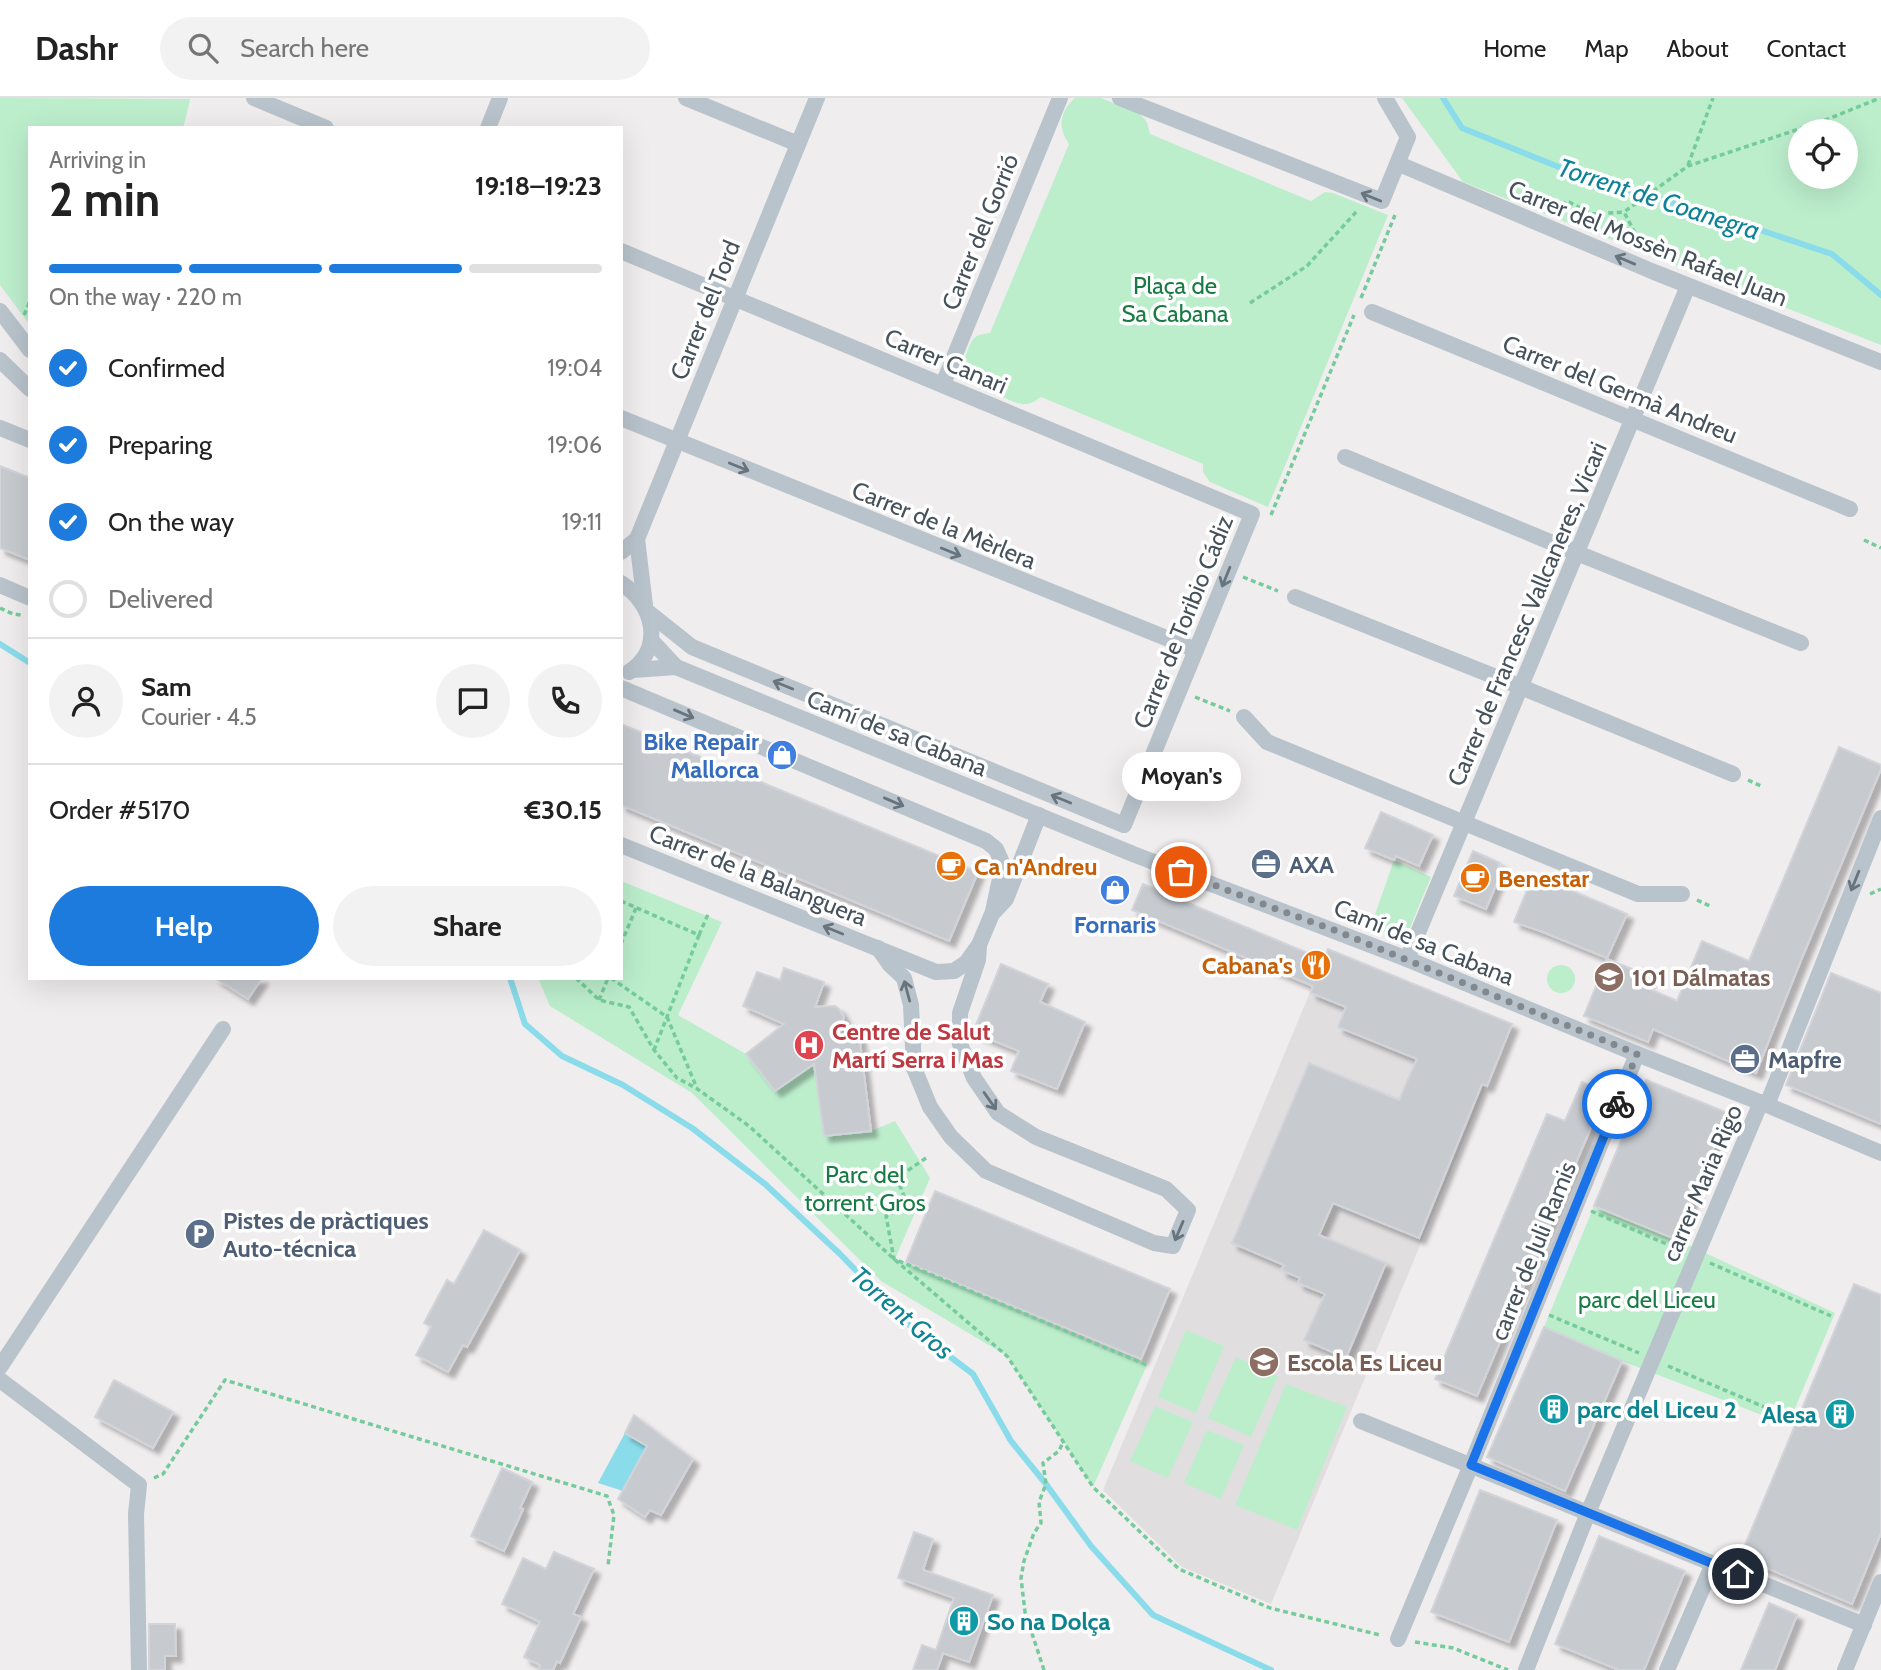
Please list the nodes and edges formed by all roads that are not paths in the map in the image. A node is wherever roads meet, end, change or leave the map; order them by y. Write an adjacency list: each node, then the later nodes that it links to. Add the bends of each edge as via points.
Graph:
1 (254, 98): 8 (street)
2 (500, 98): 9 (street)
3 (686, 98): 10 (street)
4 (817, 98): 10 (street, Carrer del Tord)
5 (1060, 98): 20 (street, Carrer del Gorrió)
6 (1120, 98): 11 (street, one-way to 6, via 1382,201)
7 (1385, 98): 11 (street, via 1408,137)
8 (321, 126)
9 (489, 126)
10 (798, 144): 14 (street, Carrer del Tord)
11 (1398, 163): 13 (street, Carrer del Mossèn Rafael Juan, one-way to 11)
12 (623, 252): 14 (street, Carrer Canari)
13 (1688, 286): 19 (street, Carrer del Mossèn Rafael Juan); 22 (street, Carrer de Francesc Vallcaneres, Vicari)
14 (734, 299): 20 (street, Carrer Canari); 26 (street, Carrer del Tord)
15 (0, 311): 17 (street)
16 (1372, 312): 22 (street, Carrer del Germà Andreu)
17 (28, 347)
18 (0, 359): 21 (street)
19 (1881, 362)
20 (943, 384): 29 (street, Carrer Canari)
21 (28, 387)
22 (1633, 418): 28 (street, Carrer del Germà Andreu); 32 (street, Carrer de Francesc Vallcaneres, Vicari)
23 (623, 419): 26 (street)
24 (0, 428): 25 (street)
25 (28, 439)
26 (676, 441): 30 (street, Carrer del Tord); 40 (street, Carrer de la Mèrlera, one-way to 40)
27 (1345, 457): 32 (street)
28 (1850, 509)
29 (1252, 514): 40 (street, Carrer de Toribio Cádiz, one-way to 40)
30 (637, 540): 31 (street); 37 (street, Carrer del Tord)
31 (623, 550)
32 (1577, 553): 39 (street); 43 (street, Carrer de Francesc Vallcaneres, Vicari)
33 (623, 584): 37 (street)
34 (0, 586): 35 (street)
35 (28, 597)
36 (1295, 597): 43 (street)
37 (646, 608): 38 (street, Carrer del Tord); 40 (street, Carrer de Toribio Cádiz, one-way to 37, via 1124,825 692,647)
38 (651, 640): 41 (street); 42 (street, via 645,656)
39 (1801, 643)
40 (1196, 650)
41 (676, 667): 42 (street); 47 (street, Camí de sa Cabana)
42 (627, 673)
43 (1521, 687): 46 (street); 49 (street, Carrer de Francesc Vallcaneres, Vicari)
44 (623, 689): 52 (street, one-way to 52, via 986,841 996,849 1003,865)
45 (1244, 716): 49 (street, via 1267,742)
46 (1733, 774)
47 (1039, 816): 52 (street, via 1006,899); 55 (street, Camí de sa Cabana)
48 (1881, 818): 58 (street, carrer Maria Rigo, one-way to 58)
49 (1464, 822): 51 (street, via 1638,894); 55 (street, Carrer de Francesc Vallcaneres, Vicari)
50 (623, 846): 54 (street, Carrer de la Balanguera, one-way to 50)
51 (1682, 894)
52 (992, 914): 53 (street)
53 (979, 945): 54 (street, Carrer de la Balanguera, via 954,971 936,972); 54 (street, Carrer de la Balanguera, one-way to 54, via 960,1013 960,1044 974,1078 999,1113 1036,1137 1166,1189 1188,1210 1173,1245 1154,1243 986,1171 951,1137 930,1107 914,1068 911,1005 904,978)
54 (878, 948)
55 (1407, 959): 57 (street, Camí de sa Cabana)
56 (223, 1029): 60 (street)
57 (1637, 1054): 58 (street, Camí de sa Cabana); 63 (street, carrer de Juli Ramis)
58 (1764, 1103): 59 (street, Camí de sa Cabana); 64 (street, carrer Maria Rigo)
59 (1881, 1153)
60 (0, 1367)
61 (0, 1380): 69 (street, via 139,1485)
62 (1361, 1421): 63 (street)
63 (1471, 1465): 64 (street); 68 (street, carrer de Juli Ramis)
64 (1588, 1513): 65 (street); 70 (street, carrer Maria Rigo)
65 (1713, 1564): 67 (street); 71 (street)
66 (1881, 1583): 67 (street)
67 (1864, 1625): 72 (street)
68 (1398, 1639)
69 (139, 1670)
70 (1526, 1670)
71 (1667, 1670)
72 (1845, 1670)

